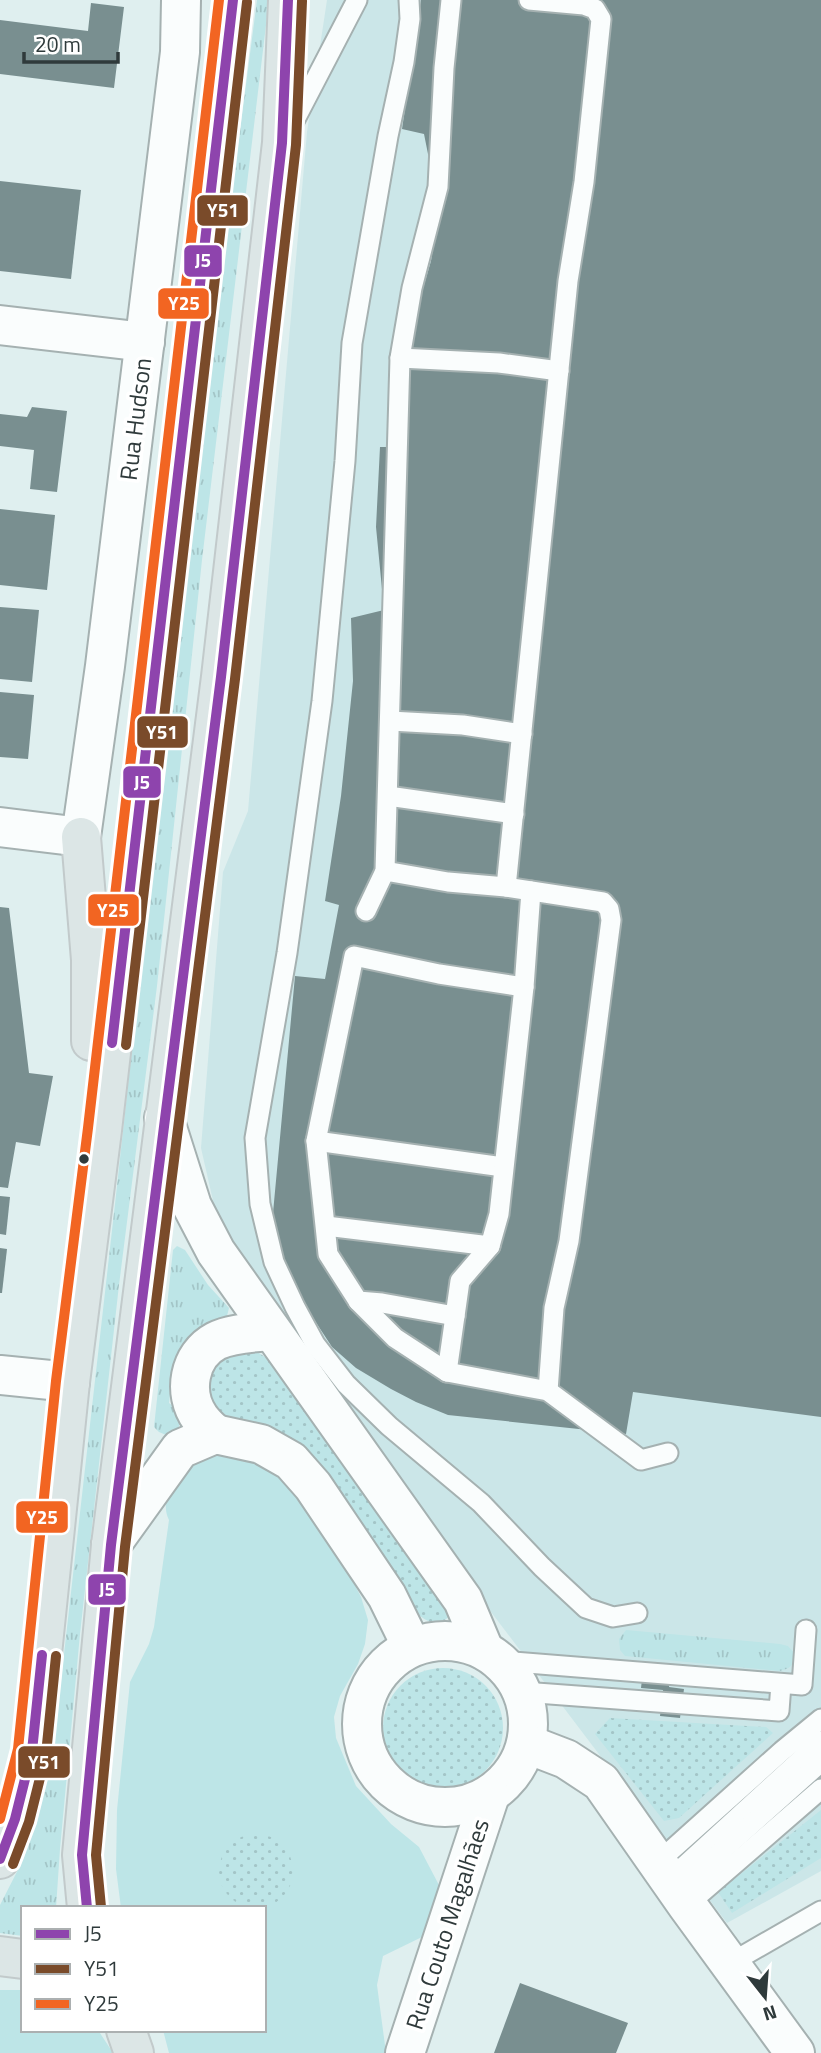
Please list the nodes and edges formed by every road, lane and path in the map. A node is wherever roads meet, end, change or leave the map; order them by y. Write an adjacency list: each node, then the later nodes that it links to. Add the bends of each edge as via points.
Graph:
1 (181, 0): 10 (street, Rua Hudson, via 180,52)
2 (233, 0): 25 (main road)
3 (357, 0): 8 (lane)
4 (409, 0): 40 (lane, via 404,62 352,344 322,701 287,953 255,1138 260,1204 274,1262 295,1307 315,1344 346,1384 388,1426 481,1503 586,1608 613,1616)
5 (451, 0): 11 (lane, via 439,187 412,288)
6 (529, 0): 12 (lane, via 584,5 595,9 601,19)
7 (290, 1): 8 (main road)
8 (282, 143): 24 (main road, via 221,677)
9 (0, 325): 10 (street)
10 (145, 342): 18 (street, Rua Hudson)
11 (400, 358): 12 (lane); 13 (lane)
12 (559, 371): 14 (lane)
13 (390, 721): 14 (lane, via 463,724); 15 (lane)
14 (522, 734): 16 (lane)
15 (388, 796): 16 (lane); 19 (lane)
16 (514, 814): 20 (lane)
17 (0, 827): 18 (street)
18 (82, 837): 25 (main road, via 92,960 90,1078)
19 (385, 871): 20 (lane); 22 (lane)
20 (506, 887): 21 (lane)
21 (531, 891): 23 (lane); 36 (lane, via 603,902 611,920 569,1241 554,1308)
22 (366, 911)
23 (524, 987): 26 (lane, via 354,956); 27 (lane)
24 (164, 1118): 32 (street, via 192,1206 216,1252); 39 (main road)
25 (102, 1130): 35 (main road)
26 (316, 1141): 27 (lane); 28 (lane)
27 (503, 1167): 29 (lane, via 499,1214)
28 (326, 1226): 29 (lane); 30 (lane, via 328,1254)
29 (490, 1246): 31 (lane, via 460,1281)
30 (358, 1301): 31 (lane); 33 (lane, via 395,1338)
31 (455, 1316): 33 (lane)
32 (270, 1331): 37 (street, via 216,1341 202,1350 193,1364 191,1396 198,1416); 43 (street, via 463,1601)
33 (447, 1372): 36 (lane)
34 (0, 1375): 35 (street)
35 (70, 1381): 52 (main road, via 32,1751 16,1819)
36 (548, 1391): 38 (lane, via 641,1460)
37 (215, 1434): 39 (street, via 180,1449); 42 (street, via 261,1444 291,1461 387,1595)
38 (668, 1453)
39 (111, 1545): 54 (main road, via 82,1855)
40 (637, 1613)
41 (806, 1630): 44 (lane, via 802,1685)
42 (412, 1647): 43 (street, via 436,1641 461,1642); 51 (street, via 389,1662 372,1684 362,1710 362,1737 371,1763 387,1785 410,1800 437,1808 464,1806)
43 (493, 1656): 44 (lane); 45 (street)
44 (781, 1684): 45 (lane, via 779,1710)
45 (523, 1692): 48 (street, via 529,1718)
46 (821, 1719): 53 (lane, via 782,1751)
47 (821, 1741): 53 (lane)
48 (527, 1744): 51 (street, via 519,1764); 53 (street, via 566,1759 601,1782)
49 (821, 1762): 53 (lane)
50 (821, 1789): 53 (lane)
51 (489, 1795): 61 (street, Rua Couto Magalhães)
52 (0, 1859)
53 (673, 1885): 58 (street)
54 (87, 1906)
55 (821, 1911): 58 (lane)
56 (0, 1956): 57 (main road)
57 (21, 1959)
58 (729, 1964): 62 (street)
59 (127, 2032): 60 (main road)
60 (134, 2053)
61 (405, 2053)
62 (795, 2053)

